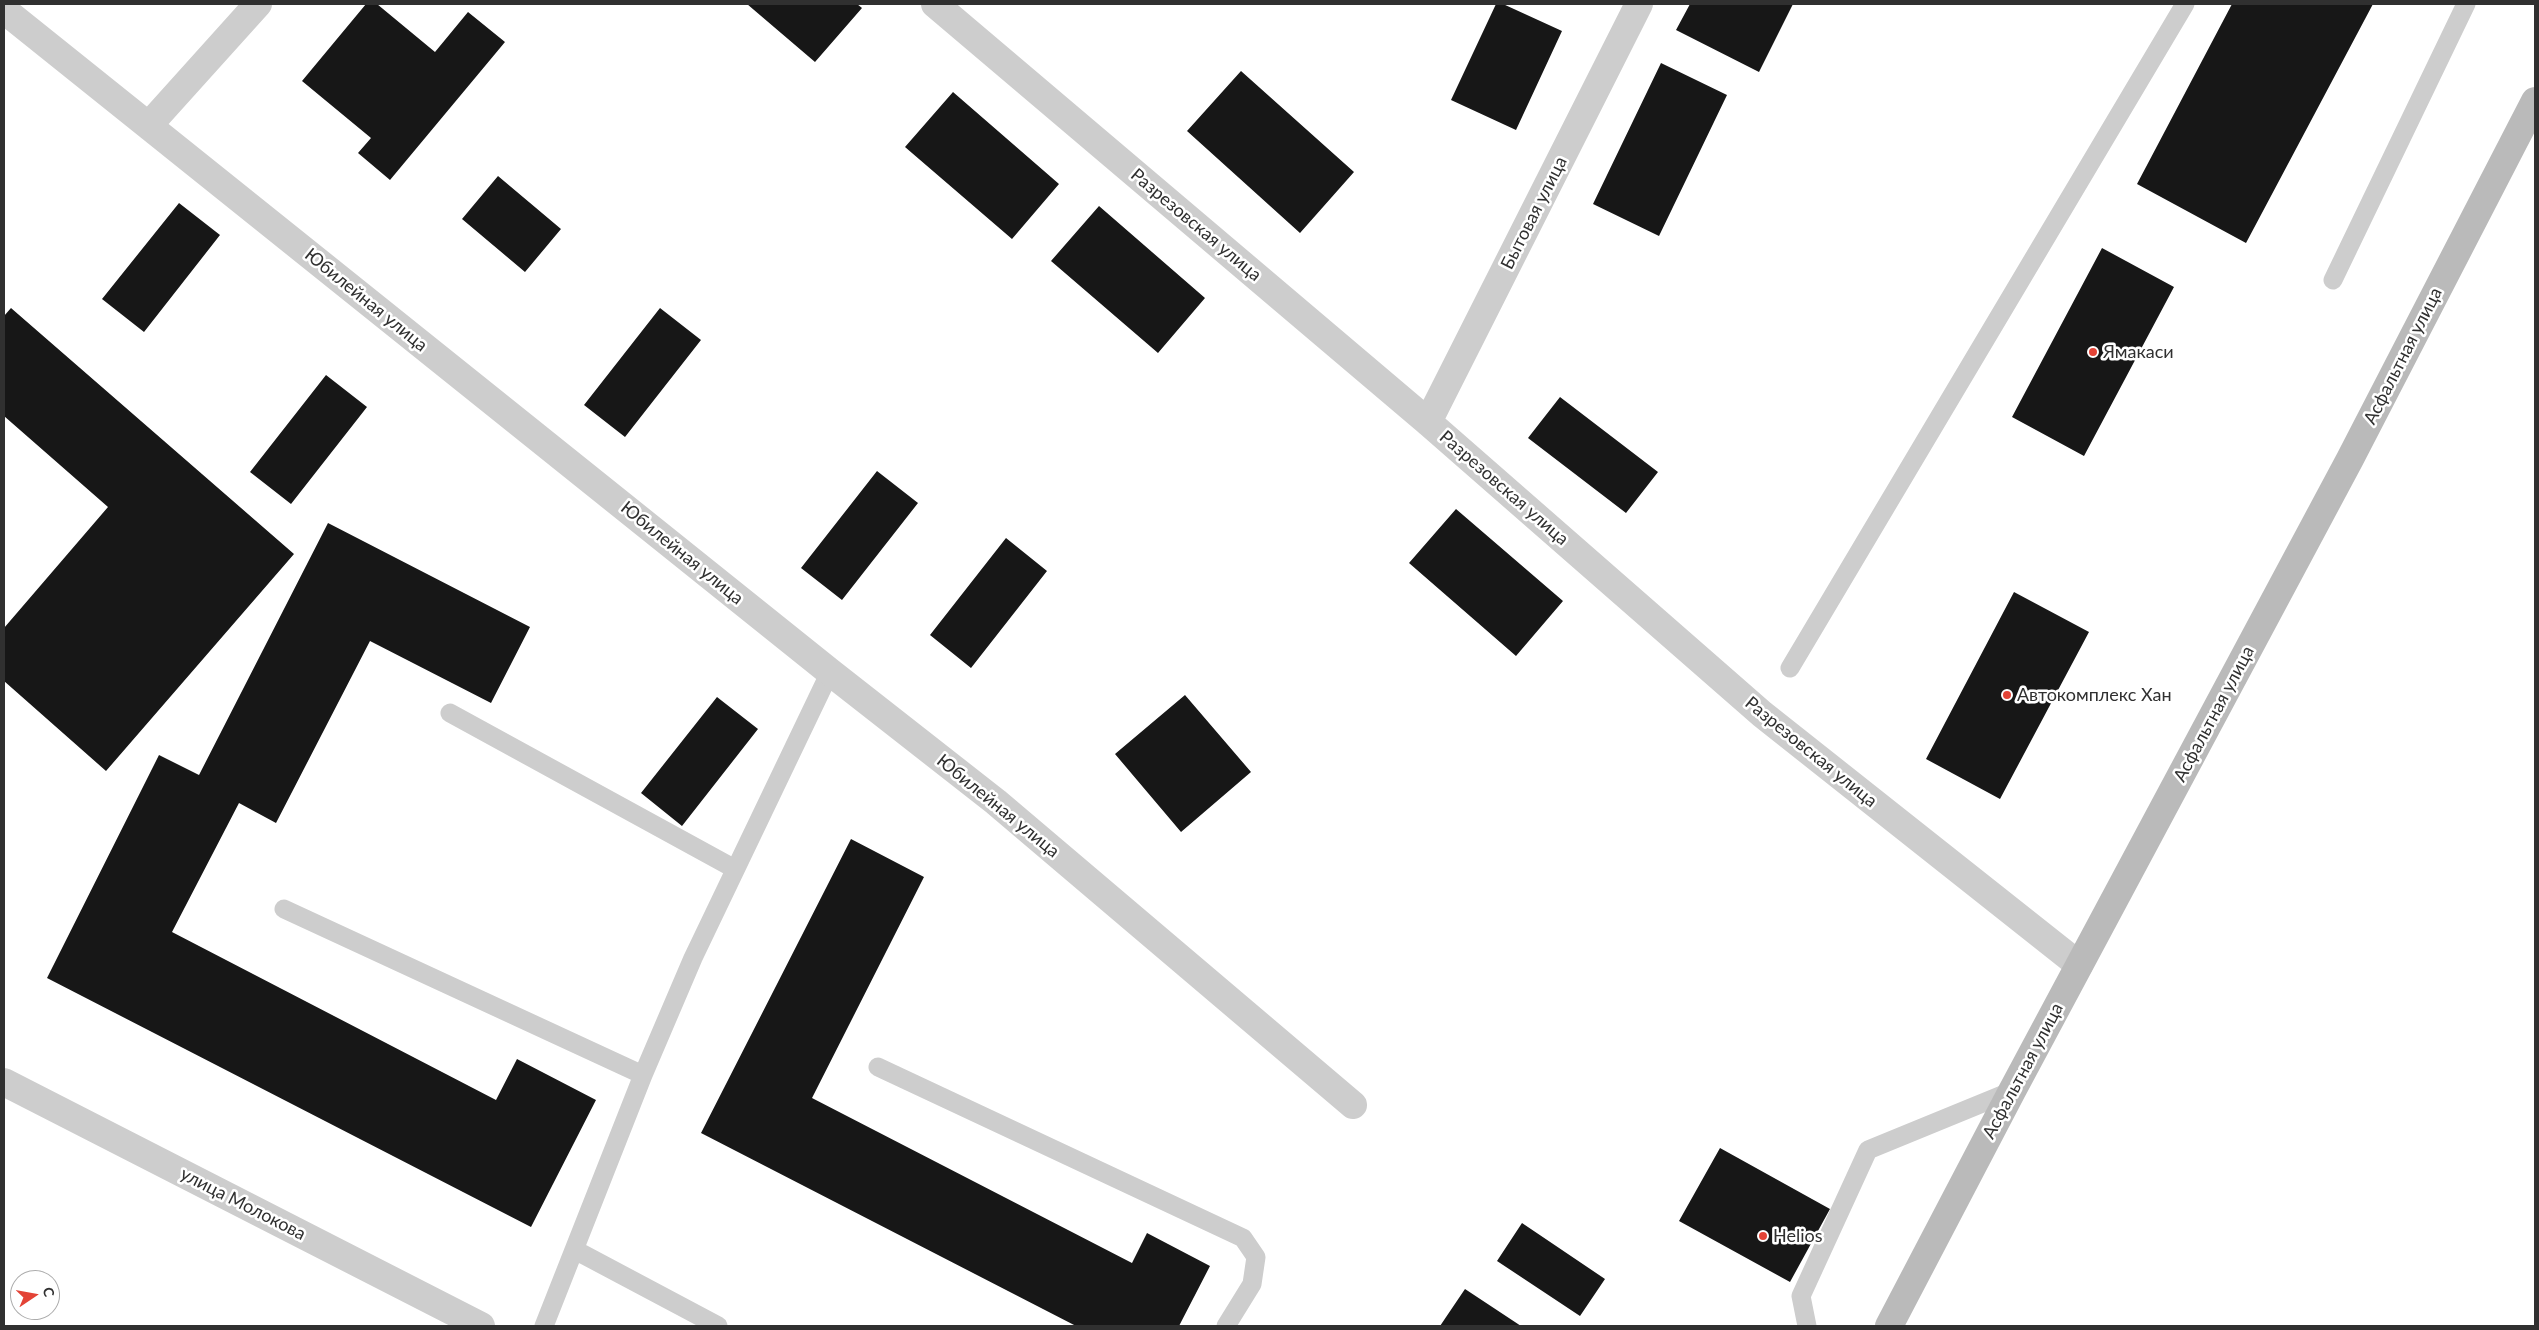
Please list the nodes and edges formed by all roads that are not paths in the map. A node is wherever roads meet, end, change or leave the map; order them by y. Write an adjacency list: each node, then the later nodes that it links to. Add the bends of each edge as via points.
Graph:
1 (258, 4): 9 (street)
2 (935, 4): 7 (street, Разрезовская улица)
3 (1639, 4): 11 (street, Бытовая улица)
4 (2185, 4): 12 (lane)
5 (2466, 4): 10 (lane)
6 (4, 10): 9 (street, Юбилейная улица)
7 (962, 13): 11 (street, Разрезовская улица)
8 (2535, 101): 17 (main road, Асфальтная улица, via 2350,459)
9 (149, 125): 13 (street, Юбилейная улица)
10 (2333, 280)
11 (1428, 422): 17 (street, Разрезовская улица, via 1762,714)
12 (1790, 668)
13 (830, 672): 15 (lane); 22 (street, Юбилейная улица, via 996,802)
14 (450, 712): 15 (lane)
15 (735, 869): 19 (lane)
16 (284, 909): 19 (lane)
17 (2079, 965): 21 (main road, Асфальтная улица)
18 (878, 1067): 27 (lane, via 1243,1238 1256,1257 1252,1284)
19 (643, 1075): 23 (lane)
20 (4, 1082): 24 (street, улица Молокова)
21 (2012, 1091): 28 (lane, via 1868,1150 1801,1296); 29 (main road, Асфальтная улица)
22 (1353, 1105)
23 (575, 1250): 25 (lane); 26 (lane)
24 (481, 1326)
25 (544, 1326)
26 (718, 1326)
27 (1226, 1326)
28 (1808, 1326)
29 (1889, 1326)

